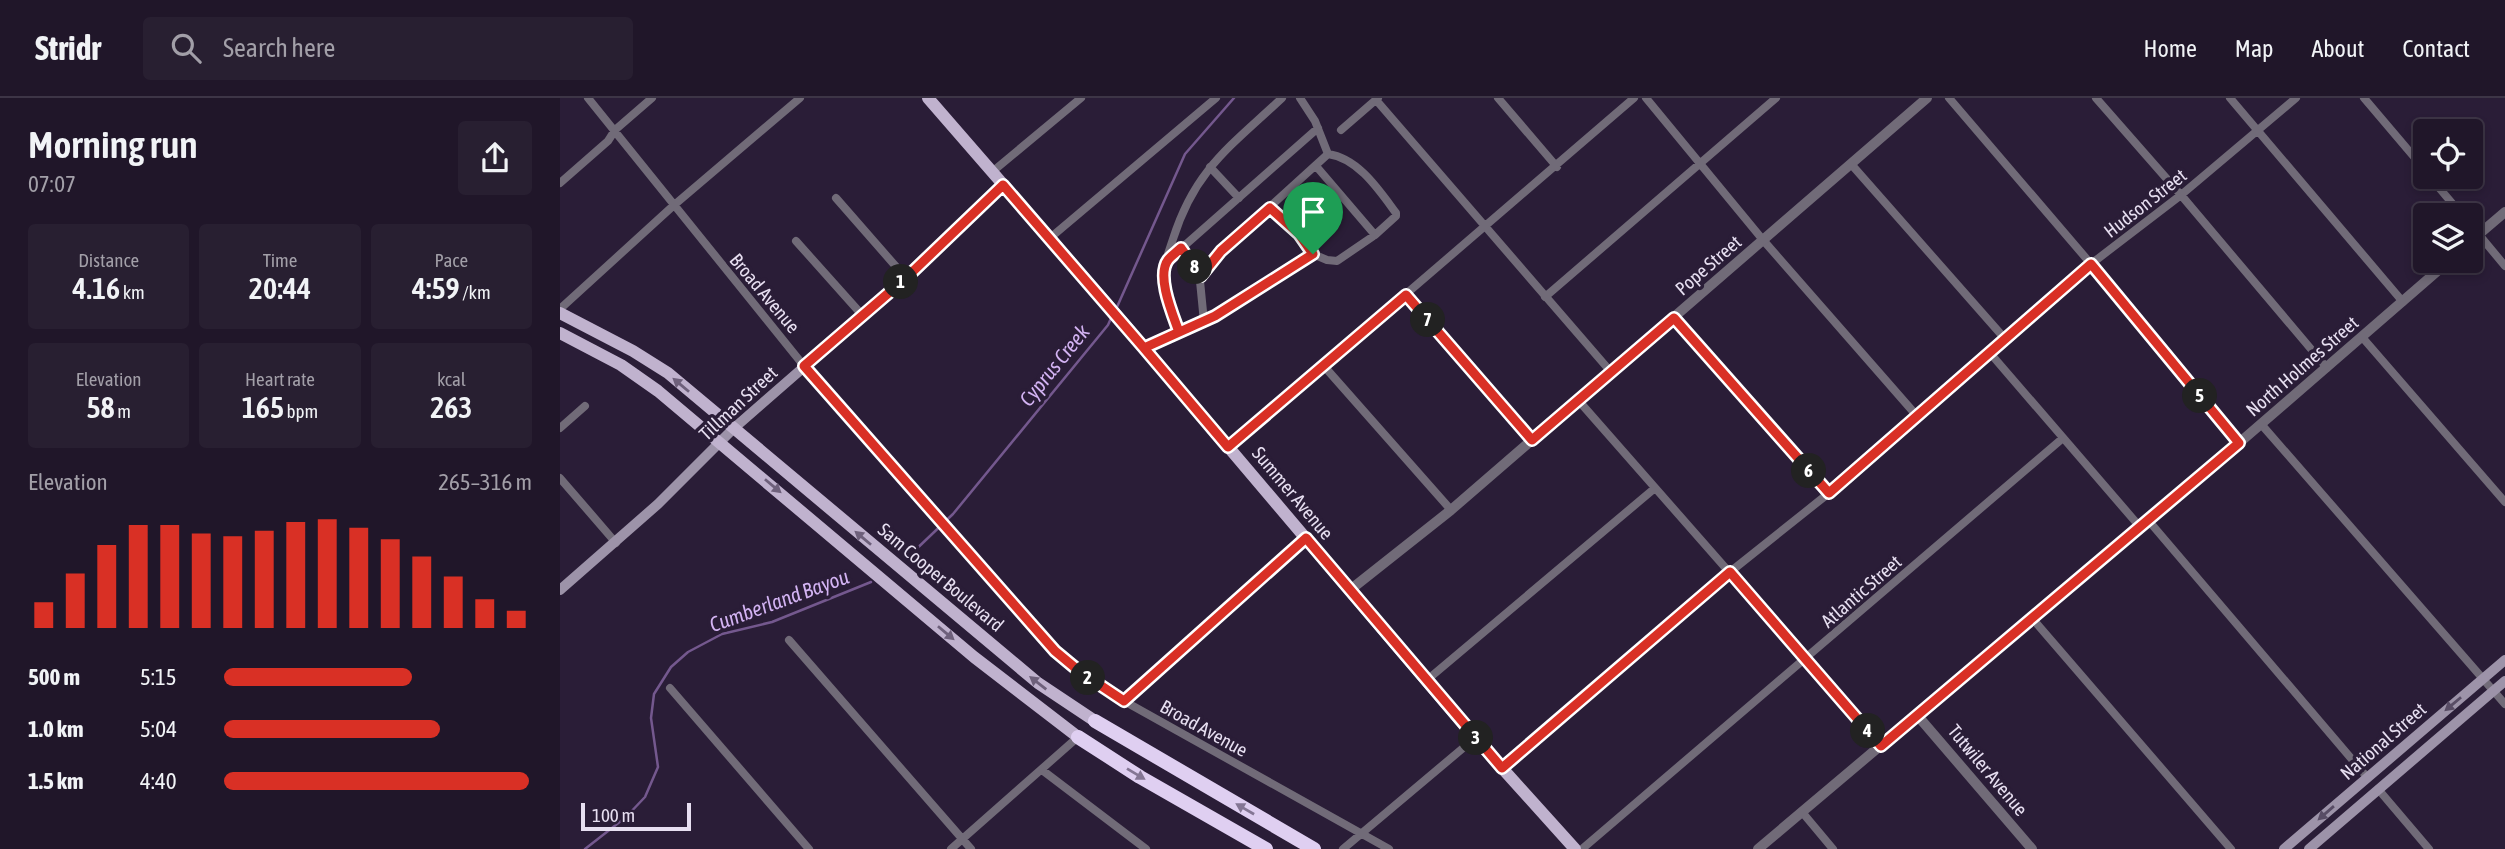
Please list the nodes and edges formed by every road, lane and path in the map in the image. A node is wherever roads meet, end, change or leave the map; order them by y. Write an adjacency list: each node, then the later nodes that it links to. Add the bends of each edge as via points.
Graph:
1 (588, 98): 21 (street, Broad Avenue)
2 (652, 98): 21 (street)
3 (800, 98): 39 (street)
4 (1081, 98): 31 (street)
5 (1216, 98): 45 (street)
6 (1283, 98): 29 (street)
7 (1300, 98): 20 (street)
8 (1498, 98): 30 (street)
9 (1634, 98): 30 (street)
10 (1646, 98): 26 (street)
11 (1776, 98): 26 (street)
12 (1927, 98): 27 (street, Pope Street)
13 (1948, 98): 52 (street)
14 (2096, 98): 35 (street)
15 (2230, 98): 23 (street)
16 (2296, 98): 23 (street, Hudson Street)
17 (2364, 98): 25 (street)
18 (1377, 99): 22 (street); 42 (street)
19 (933, 100): 31 (main road, Summer Avenue)
20 (1318, 128): 24 (street); 37 (street)
21 (615, 130): 32 (street); 39 (street, Broad Avenue)
22 (1341, 130)
23 (2258, 130): 35 (street, Hudson Street); 59 (street)
24 (1328, 154): 28 (street); 44 (street, via 1351,162 1396,213)
25 (2413, 156)
26 (1702, 163): 46 (street); 58 (street)
27 (1851, 164): 46 (street, Pope Street); 67 (street)
28 (1316, 166): 40 (street); 44 (street)
29 (1210, 167): 37 (street); 51 (street, via 1190,196)
30 (1557, 167): 42 (street)
31 (992, 172): 33 (main road, Summer Avenue)
32 (560, 183)
33 (1003, 185): 45 (main road, Summer Avenue); 56 (main road, Tillman Street)
34 (2440, 189): 38 (street)
35 (2181, 195): 52 (street, Hudson Street); 72 (street)
36 (836, 198): 56 (street)
37 (1239, 198): 49 (street)
38 (2452, 203)
39 (673, 206): 60 (street); 71 (street, Broad Avenue)
40 (1270, 208): 50 (street); 55 (street, via 1221,251)
41 (2505, 212): 43 (street)
42 (1485, 228): 57 (street); 58 (street)
43 (2483, 231)
44 (1375, 236): 50 (street, via 1337,261)
45 (1050, 238): 68 (main road, Summer Avenue)
46 (1763, 240): 62 (street, Pope Street); 76 (street)
47 (796, 241): 61 (street)
48 (2483, 245): 53 (street)
49 (1181, 248): 51 (street); 55 (street)
50 (1313, 254): 63 (street)
51 (1167, 261): 64 (street, via 1165,289)
52 (2091, 264): 67 (street, Hudson Street); 83 (street)
53 (2505, 266)
54 (2436, 273): 59 (street, North Holmes Street)
55 (1201, 276): 63 (street)
56 (906, 278): 61 (main road, Tillman Street)
57 (1406, 295): 70 (street); 81 (street)
58 (1545, 297): 73 (street)
59 (2403, 302): 66 (street, North Holmes Street)
60 (560, 311): 79 (main road, Sam Cooper Boulevard, one-way to 60, via 668,373)
61 (863, 316): 71 (main road, Tillman Street)
62 (1674, 318): 73 (street, Pope Street); 87 (street)
63 (1204, 322): 64 (street)
64 (1179, 332): 68 (street)
65 (560, 333): 82 (main road, Sam Cooper Boulevard, via 621,365)
66 (2362, 337): 72 (street, North Holmes Street); 88 (street)
67 (2006, 340): 69 (street, Hudson Street)
68 (1144, 348): 84 (main road, Summer Avenue)
69 (1990, 353): 76 (street, Hudson Street); 80 (street)
70 (1323, 365): 84 (street); 89 (street)
71 (804, 366): 79 (main road, Tillman Street); 105 (street, Broad Avenue, via 1055,651)
72 (2327, 368): 77 (street, North Holmes Street)
73 (1611, 372): 74 (street, Pope Street)
74 (1578, 400): 81 (street, Pope Street); 86 (street)
75 (585, 406): 78 (street)
76 (1917, 416): 87 (street, Hudson Street)
77 (2261, 424): 83 (street, North Holmes Street); 100 (street)
78 (560, 428)
79 (733, 429): 82 (main road, Tillman Street); 108 (main road, Sam Cooper Boulevard, one-way to 79, via 1030,677)
80 (2063, 438): 90 (street); 98 (street, Atlantic Street)
81 (1532, 440): 89 (street, Pope Street)
82 (721, 442): 92 (main road, Tillman Street); 109 (main road, Sam Cooper Boulevard, one-way to 109, via 974,657)
83 (2239, 443): 90 (street, North Holmes Street)
84 (1228, 447): 91 (main road, Summer Avenue)
85 (560, 478): 92 (street)
86 (1655, 488): 93 (street); 101 (street)
87 (1829, 493): 93 (street, Hudson Street)
88 (2505, 502)
89 (1451, 510): 95 (street, Pope Street)
90 (2144, 523): 96 (street, North Holmes Street); 114 (street)
91 (1306, 538): 95 (main road, Summer Avenue); 105 (street)
92 (616, 542): 94 (main road, Tillman Street)
93 (1730, 572): 98 (street); 112 (street, Hudson Street)
94 (560, 590)
95 (1350, 590): 101 (main road, Summer Avenue)
96 (2032, 618): 107 (street, North Holmes Street); 132 (street)
97 (789, 640): 118 (street)
98 (1805, 660): 111 (street); 128 (street, Atlantic Street)
99 (2505, 660): 100 (main road, National Street)
100 (2483, 678): 104 (street); 114 (main road, National Street, one-way to 114)
101 (1427, 680): 110 (main road, Summer Avenue)
102 (2505, 681): 104 (main road, National Street)
103 (670, 688): 120 (street)
104 (2493, 691): 106 (street); 115 (main road, National Street)
105 (1124, 701): 117 (street, Broad Avenue)
106 (2505, 704)
107 (1917, 715): 111 (street, North Holmes Street); 131 (street, Tutwiler Avenue)
108 (1095, 721): 119 (highway, Sam Cooper Boulevard, one-way to 108)
109 (1079, 737): 113 (street); 124 (highway, Sam Cooper Boulevard, one-way to 124)
110 (1475, 737): 112 (main road, Summer Avenue); 117 (street)
111 (1881, 746): 116 (street, North Holmes Street)
112 (1502, 768): 127 (main road, Summer Avenue)
113 (1042, 770): 118 (street); 123 (street)
114 (2367, 777): 133 (main road, National Street, one-way to 133)
115 (2378, 789): 134 (main road, National Street); 135 (street)
116 (1802, 812): 129 (street, North Holmes Street); 130 (street)
117 (1362, 833): 125 (street); 126 (street, Broad Avenue)
118 (962, 839): 121 (street); 122 (street)
119 (1309, 846)
120 (809, 849)
121 (951, 849)
122 (971, 849)
123 (1146, 849)
124 (1266, 849)
125 (1343, 849)
126 (1389, 849)
127 (1575, 849)
128 (1582, 849)
129 (1758, 849)
130 (1833, 849)
131 (2032, 849)
132 (2231, 849)
133 (2284, 849)
134 (2309, 849)
135 (2429, 849)

